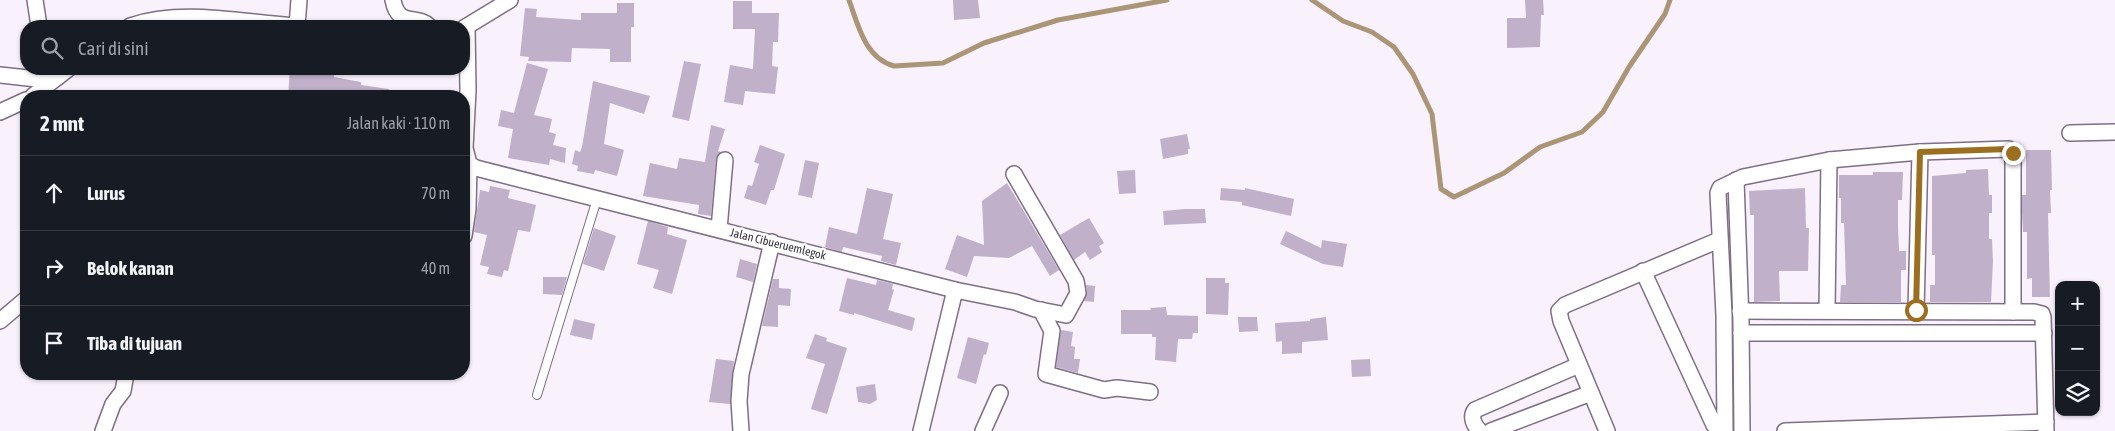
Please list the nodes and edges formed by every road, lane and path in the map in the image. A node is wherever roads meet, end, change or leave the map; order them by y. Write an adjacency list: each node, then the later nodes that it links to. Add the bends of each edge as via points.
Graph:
1 (36, 0): 5 (street)
2 (299, 0): 8 (street)
3 (393, 0): 9 (street, via 398,14)
4 (510, 0): 10 (street)
5 (38, 20)
6 (158, 20): 7 (street)
7 (222, 20)
8 (297, 20)
9 (409, 20)
10 (470, 24)
11 (20, 74): 12 (street)
12 (0, 75)
13 (52, 75): 15 (street)
14 (467, 75): 16 (street)
15 (38, 90)
16 (468, 90)
17 (20, 103): 18 (street)
18 (0, 112)
19 (2115, 132): 20 (street)
20 (2070, 134)
21 (1920, 152): 23 (street); 36 (street); 38 (street, via 2012,151)
22 (725, 160): 28 (street)
23 (1829, 160): 26 (street); 35 (street)
24 (470, 165): 27 (street, Jalan Cibueruemlegok)
25 (1014, 174): 34 (street, Jalan Cibueruemlegok, via 1076,281 1078,293 1066,315)
26 (1736, 180): 29 (street, via 1718,192); 37 (street)
27 (597, 199): 28 (street, Jalan Cibueruemlegok); 47 (lane)
28 (719, 229): 30 (street, Jalan Cibueruemlegok)
29 (1719, 240): 31 (street); 57 (street, via 1724,315)
30 (772, 242): 32 (street, Jalan Cibueruemlegok); 50 (street, via 741,374)
31 (1643, 271): 42 (street, via 1561,308 1558,314); 56 (street, via 1714,425)
32 (955, 290): 34 (street, Jalan Cibueruemlegok); 51 (street)
33 (20, 304): 39 (street)
34 (1041, 310): 44 (street, via 1052,331 1046,374 1104,390 1117,388)
35 (1827, 310): 36 (street); 37 (street)
36 (1916, 310): 38 (street)
37 (1740, 311): 40 (street)
38 (2013, 312): 41 (street, via 2042,314)
39 (0, 321)
40 (1741, 333): 41 (street); 58 (street)
41 (2044, 333): 48 (street)
42 (1579, 365): 46 (street); 53 (street, via 1475,410 1474,422)
43 (125, 380): 49 (street)
44 (1150, 392)
45 (1000, 393): 52 (street)
46 (1591, 393): 54 (street); 55 (street)
47 (537, 395)
48 (2046, 426): 59 (street)
49 (104, 431)
50 (741, 431)
51 (921, 431)
52 (983, 431)
53 (1480, 431)
54 (1491, 431)
55 (1607, 431)
56 (1720, 431)
57 (1725, 431)
58 (1742, 431)
59 (1785, 431)

